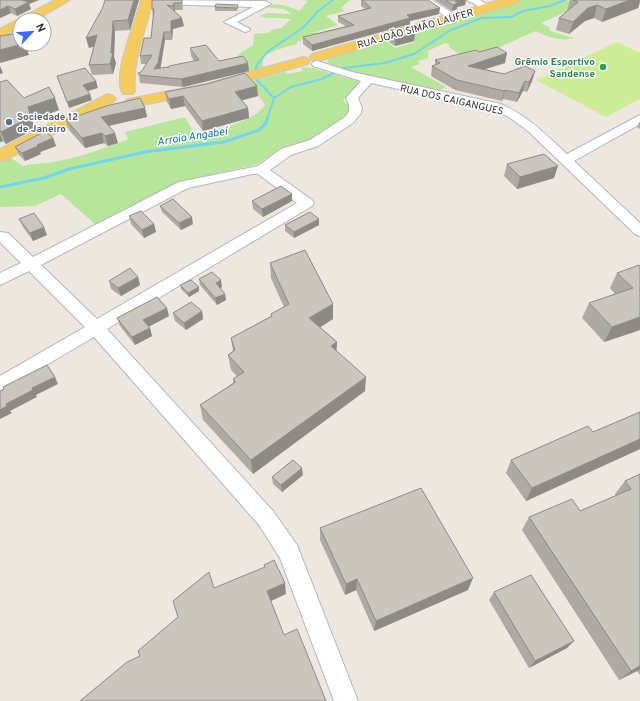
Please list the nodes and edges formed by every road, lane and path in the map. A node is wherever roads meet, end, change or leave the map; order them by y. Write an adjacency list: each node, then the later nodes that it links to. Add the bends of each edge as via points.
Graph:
1 (64, 0): 8 (main road)
2 (424, 0): 9 (street)
3 (472, 0): 7 (street)
4 (512, 0): 7 (main road, RUA JOÃO SIMÃO LAUFER)
5 (147, 1): 6 (street); 14 (main road)
6 (266, 2): 11 (street, via 229,22)
7 (487, 8): 9 (main road, RUA JOÃO SIMÃO LAUFER)
8 (41, 12)
9 (454, 17): 13 (main road, RUA JOÃO SIMÃO LAUFER)
10 (12, 27): 12 (main road)
11 (245, 29)
12 (0, 34)
13 (314, 63): 15 (street, RUA DOS CAIGANGUES); 16 (main road, RUA JOÃO SIMÃO LAUFER, via 176,94)
14 (126, 71): 16 (main road); 17 (main road)
15 (368, 80): 20 (street, RUA DOS CAIGANGUES, via 507,110 532,128); 21 (street, via 352,98 356,108 349,120 314,143 286,152)
16 (132, 95): 17 (main road, RUA JOÃO SIMÃO LAUFER)
17 (112, 100): 19 (main road, RUA JOÃO SIMÃO LAUFER)
18 (640, 119): 20 (street)
19 (0, 155)
20 (566, 160): 22 (street, RUA DOS CAIGANGUES)
21 (261, 170): 24 (street, via 184,185); 26 (street, via 307,203)
22 (640, 231)
23 (4, 236): 24 (street)
24 (33, 263): 25 (street); 26 (street)
25 (0, 280)
26 (96, 328): 27 (street); 28 (street, via 266,518 290,552)
27 (0, 385)
28 (346, 701)

